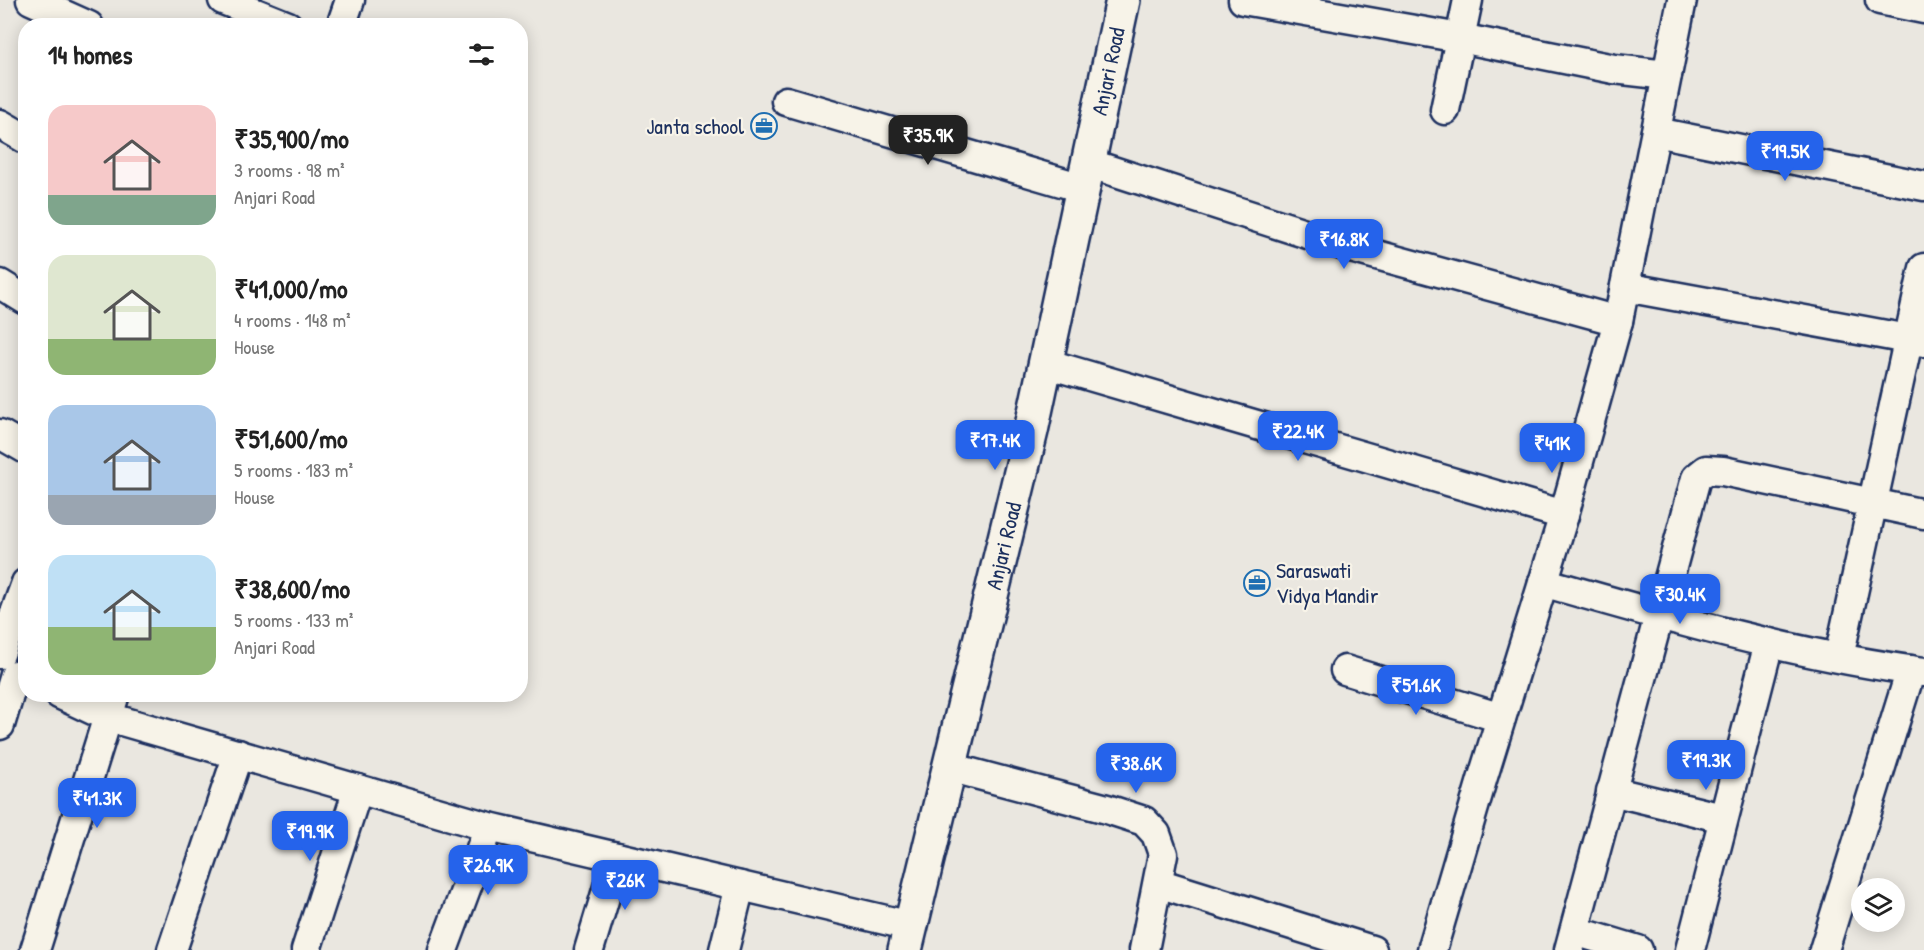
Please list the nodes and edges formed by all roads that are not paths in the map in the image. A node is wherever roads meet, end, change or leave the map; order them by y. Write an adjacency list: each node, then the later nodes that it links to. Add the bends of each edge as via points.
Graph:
1 (31, 0): 10 (street)
2 (223, 0): 11 (street)
3 (350, 0): 12 (street)
4 (1123, 0): 20 (street, Anjari Road)
5 (1243, 0): 13 (street)
6 (1468, 0): 13 (street)
7 (1682, 0): 14 (street)
8 (1880, 0): 9 (street)
9 (1924, 9)
10 (71, 18)
11 (268, 18)
12 (344, 18)
13 (1460, 38): 14 (street, via 1614,69); 16 (street)
14 (1667, 75): 18 (street)
15 (786, 100): 20 (street)
16 (1445, 110)
17 (0, 124): 19 (street)
18 (1656, 132): 21 (street); 24 (street)
19 (18, 134)
20 (1085, 175): 26 (street); 28 (street, Anjari Road)
21 (1924, 186)
22 (1924, 268): 27 (street)
23 (0, 284): 25 (street)
24 (1624, 287): 26 (street); 27 (street)
25 (18, 295)
26 (1618, 321): 31 (street)
27 (1917, 340): 29 (street)
28 (1045, 363): 31 (street); 45 (street, Anjari Road)
29 (1873, 503): 30 (street); 33 (street, via 1706,470 1696,478); 36 (street)
30 (1924, 514)
31 (1564, 515): 32 (street)
32 (1544, 582): 33 (street); 42 (street)
33 (1658, 615): 35 (street); 47 (street)
34 (18, 626): 37 (street)
35 (1769, 643): 36 (street); 48 (street)
36 (1839, 657): 39 (street)
37 (10, 669): 43 (street)
38 (1345, 670): 42 (street)
39 (1917, 671): 66 (street)
40 (93, 702): 41 (street)
41 (111, 706): 44 (street); 55 (street)
42 (1501, 718): 63 (street)
43 (0, 725)
44 (238, 754): 46 (street); 56 (street)
45 (949, 767): 51 (street, via 1144,821 1156,834 1163,854); 53 (street, Anjari Road)
46 (358, 789): 49 (street); 57 (street)
47 (1611, 791): 48 (street); 54 (street)
48 (1723, 818): 65 (street)
49 (489, 827): 50 (street); 58 (street)
50 (618, 857): 52 (street); 59 (street)
51 (1158, 883): 61 (street); 62 (street)
52 (740, 886): 53 (street); 60 (street)
53 (908, 938)
54 (1572, 940): 64 (street)
55 (35, 950)
56 (172, 950)
57 (306, 950)
58 (443, 950)
59 (589, 950)
60 (724, 950)
61 (1144, 950)
62 (1372, 950)
63 (1432, 950)
64 (1638, 950)
65 (1690, 950)
66 (1824, 950)

